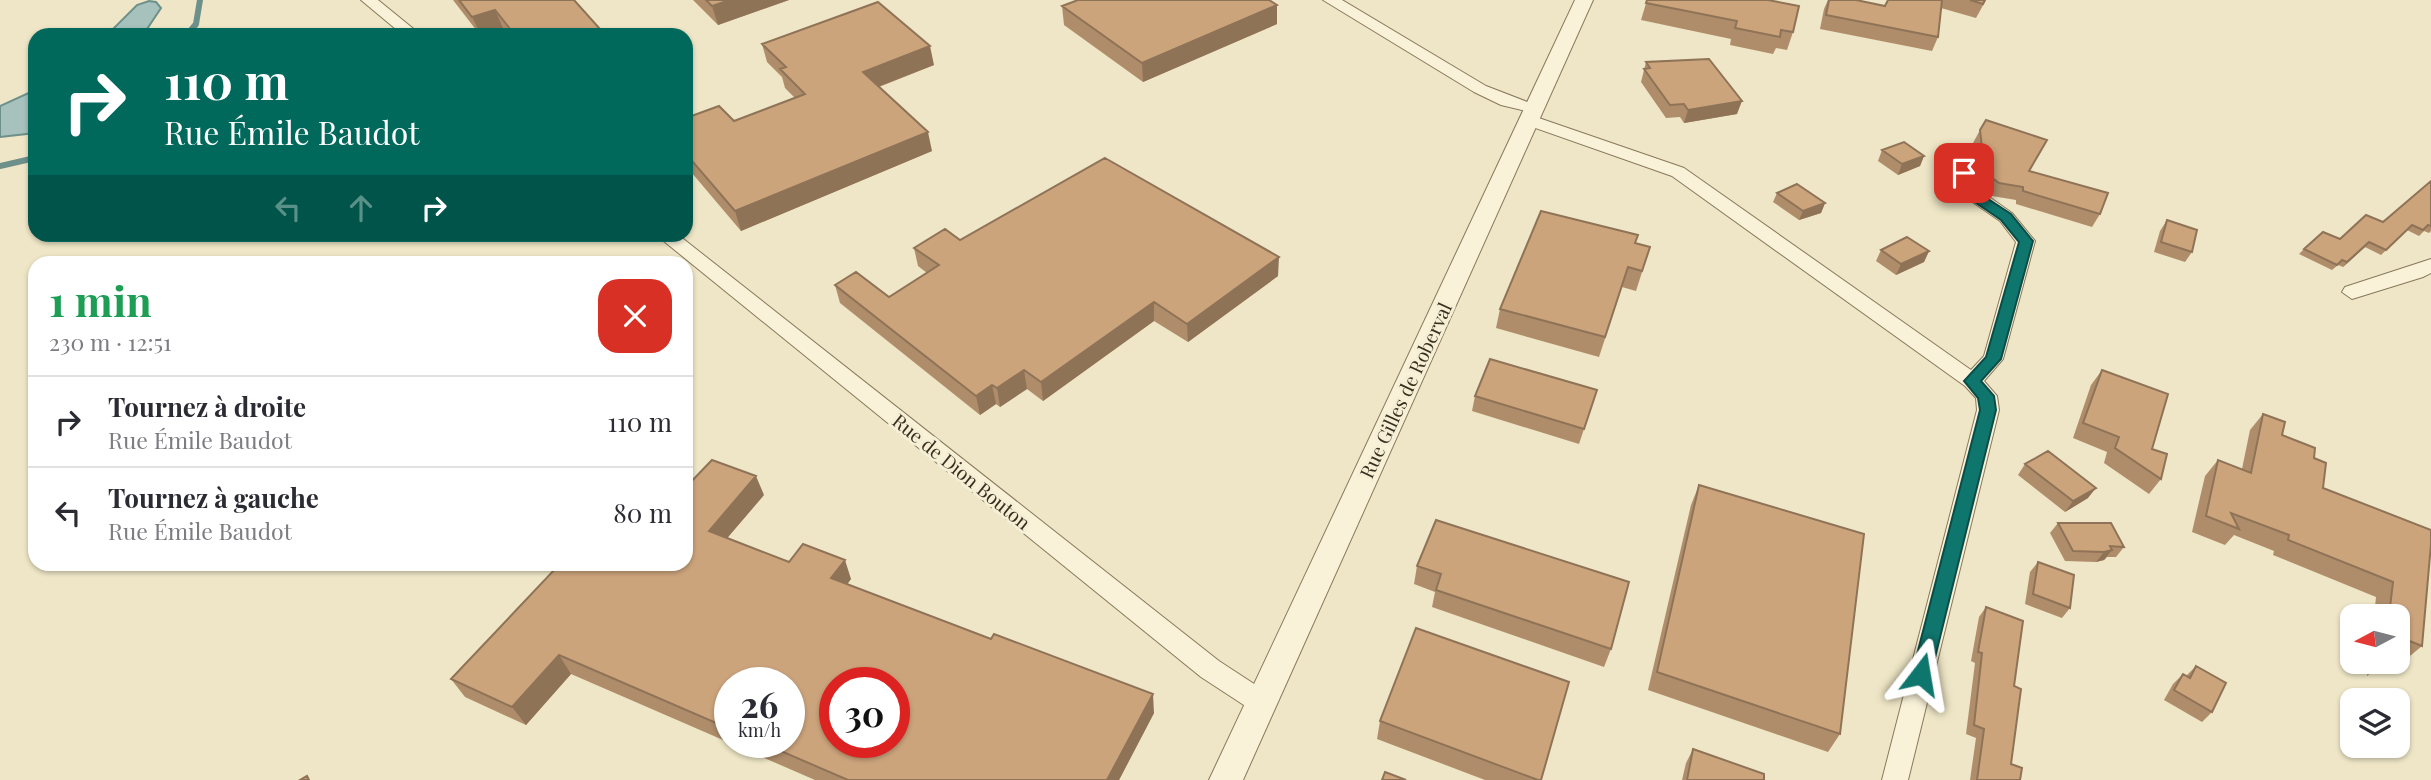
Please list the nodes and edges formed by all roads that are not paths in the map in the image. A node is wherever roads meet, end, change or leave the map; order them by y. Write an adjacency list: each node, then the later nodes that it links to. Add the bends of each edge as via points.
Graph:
1 (369, 0): 4 (street)
2 (1331, 0): 5 (street, via 1480,89)
3 (1584, 0): 5 (street, Rue Gilles de Roberval)
4 (404, 28)
5 (1532, 114): 12 (street, via 1678,172); 13 (street, Rue Gilles de Roberval)
6 (1964, 173): 12 (street, via 1974,195 2006,217 2026,241 1993,359)
7 (674, 242): 8 (street, Rue de Dion Bouton)
8 (692, 256)
9 (693, 257): 13 (street, Rue de Dion Bouton, via 1210,669)
10 (2431, 265): 11 (street)
11 (2352, 292)
12 (1972, 381): 15 (street, via 1986,396 1988,410)
13 (1262, 703): 14 (street, Rue Gilles de Roberval)
14 (1226, 780)
15 (1895, 780)

